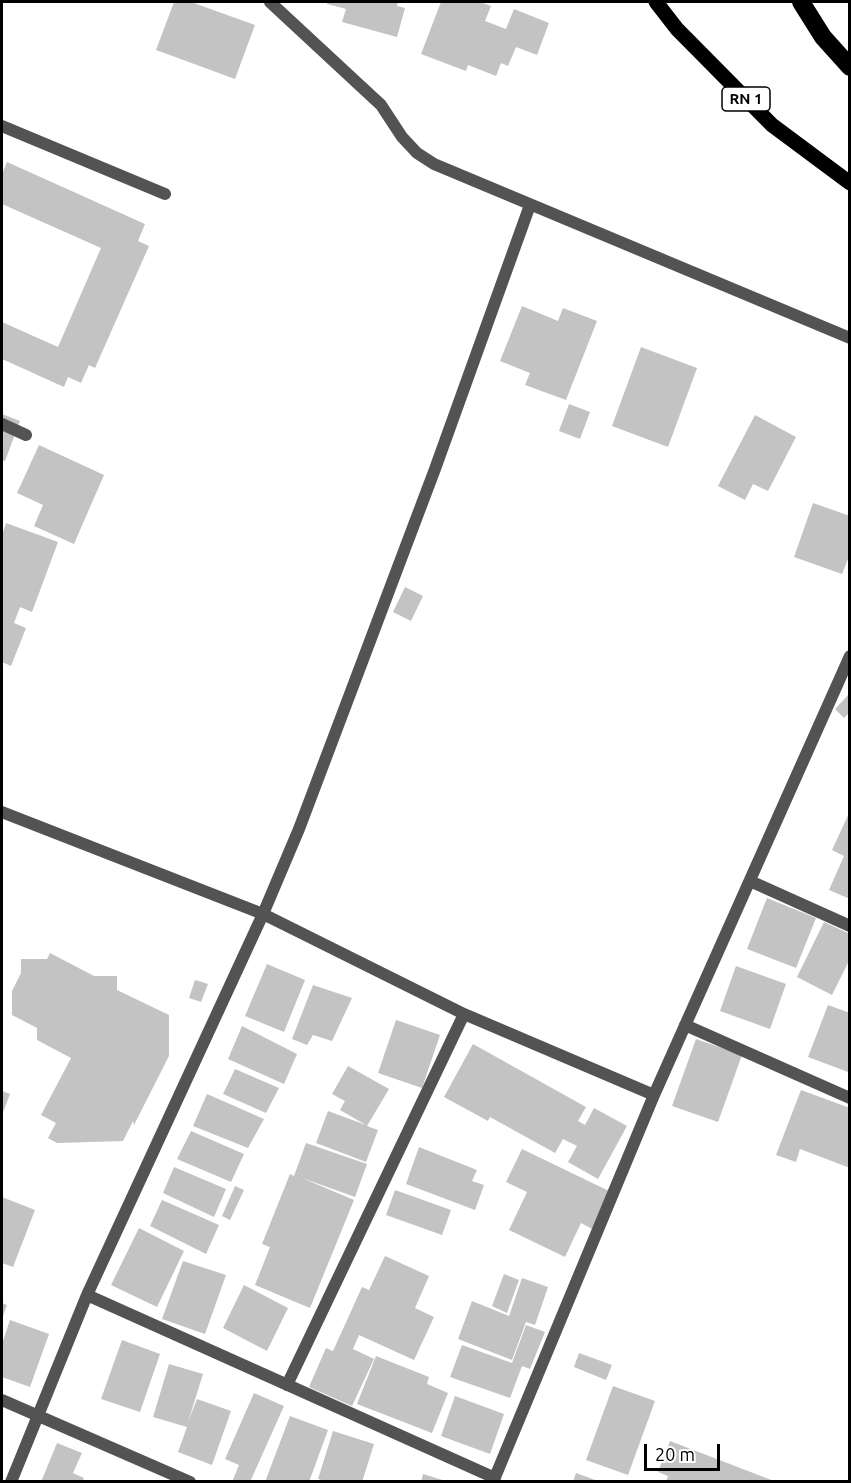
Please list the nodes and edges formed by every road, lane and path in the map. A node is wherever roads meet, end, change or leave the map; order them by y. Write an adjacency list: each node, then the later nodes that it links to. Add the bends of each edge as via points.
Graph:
1 (270, 2): 8 (street, via 381,105 417,153)
2 (656, 2): 6 (main road, RN 1, via 772,125)
3 (801, 2): 4 (highway, via 823,37)
4 (849, 67)
5 (2, 126): 7 (street)
6 (849, 183)
7 (165, 194)
8 (530, 205): 9 (street); 15 (street, via 299,829)
9 (849, 338)
10 (2, 424): 11 (street)
11 (26, 435)
12 (849, 656): 14 (street)
13 (2, 812): 15 (street)
14 (750, 881): 16 (street); 18 (street)
15 (262, 914): 17 (street); 21 (street)
16 (849, 926)
17 (464, 1014): 19 (street); 22 (street)
18 (686, 1025): 19 (street); 20 (street)
19 (654, 1095): 25 (street)
20 (849, 1098)
21 (87, 1295): 22 (street); 24 (street)
22 (287, 1385): 25 (street)
23 (2, 1400): 24 (street)
24 (38, 1416): 26 (street); 27 (street)
25 (494, 1480)
26 (11, 1482)
27 (190, 1482)

